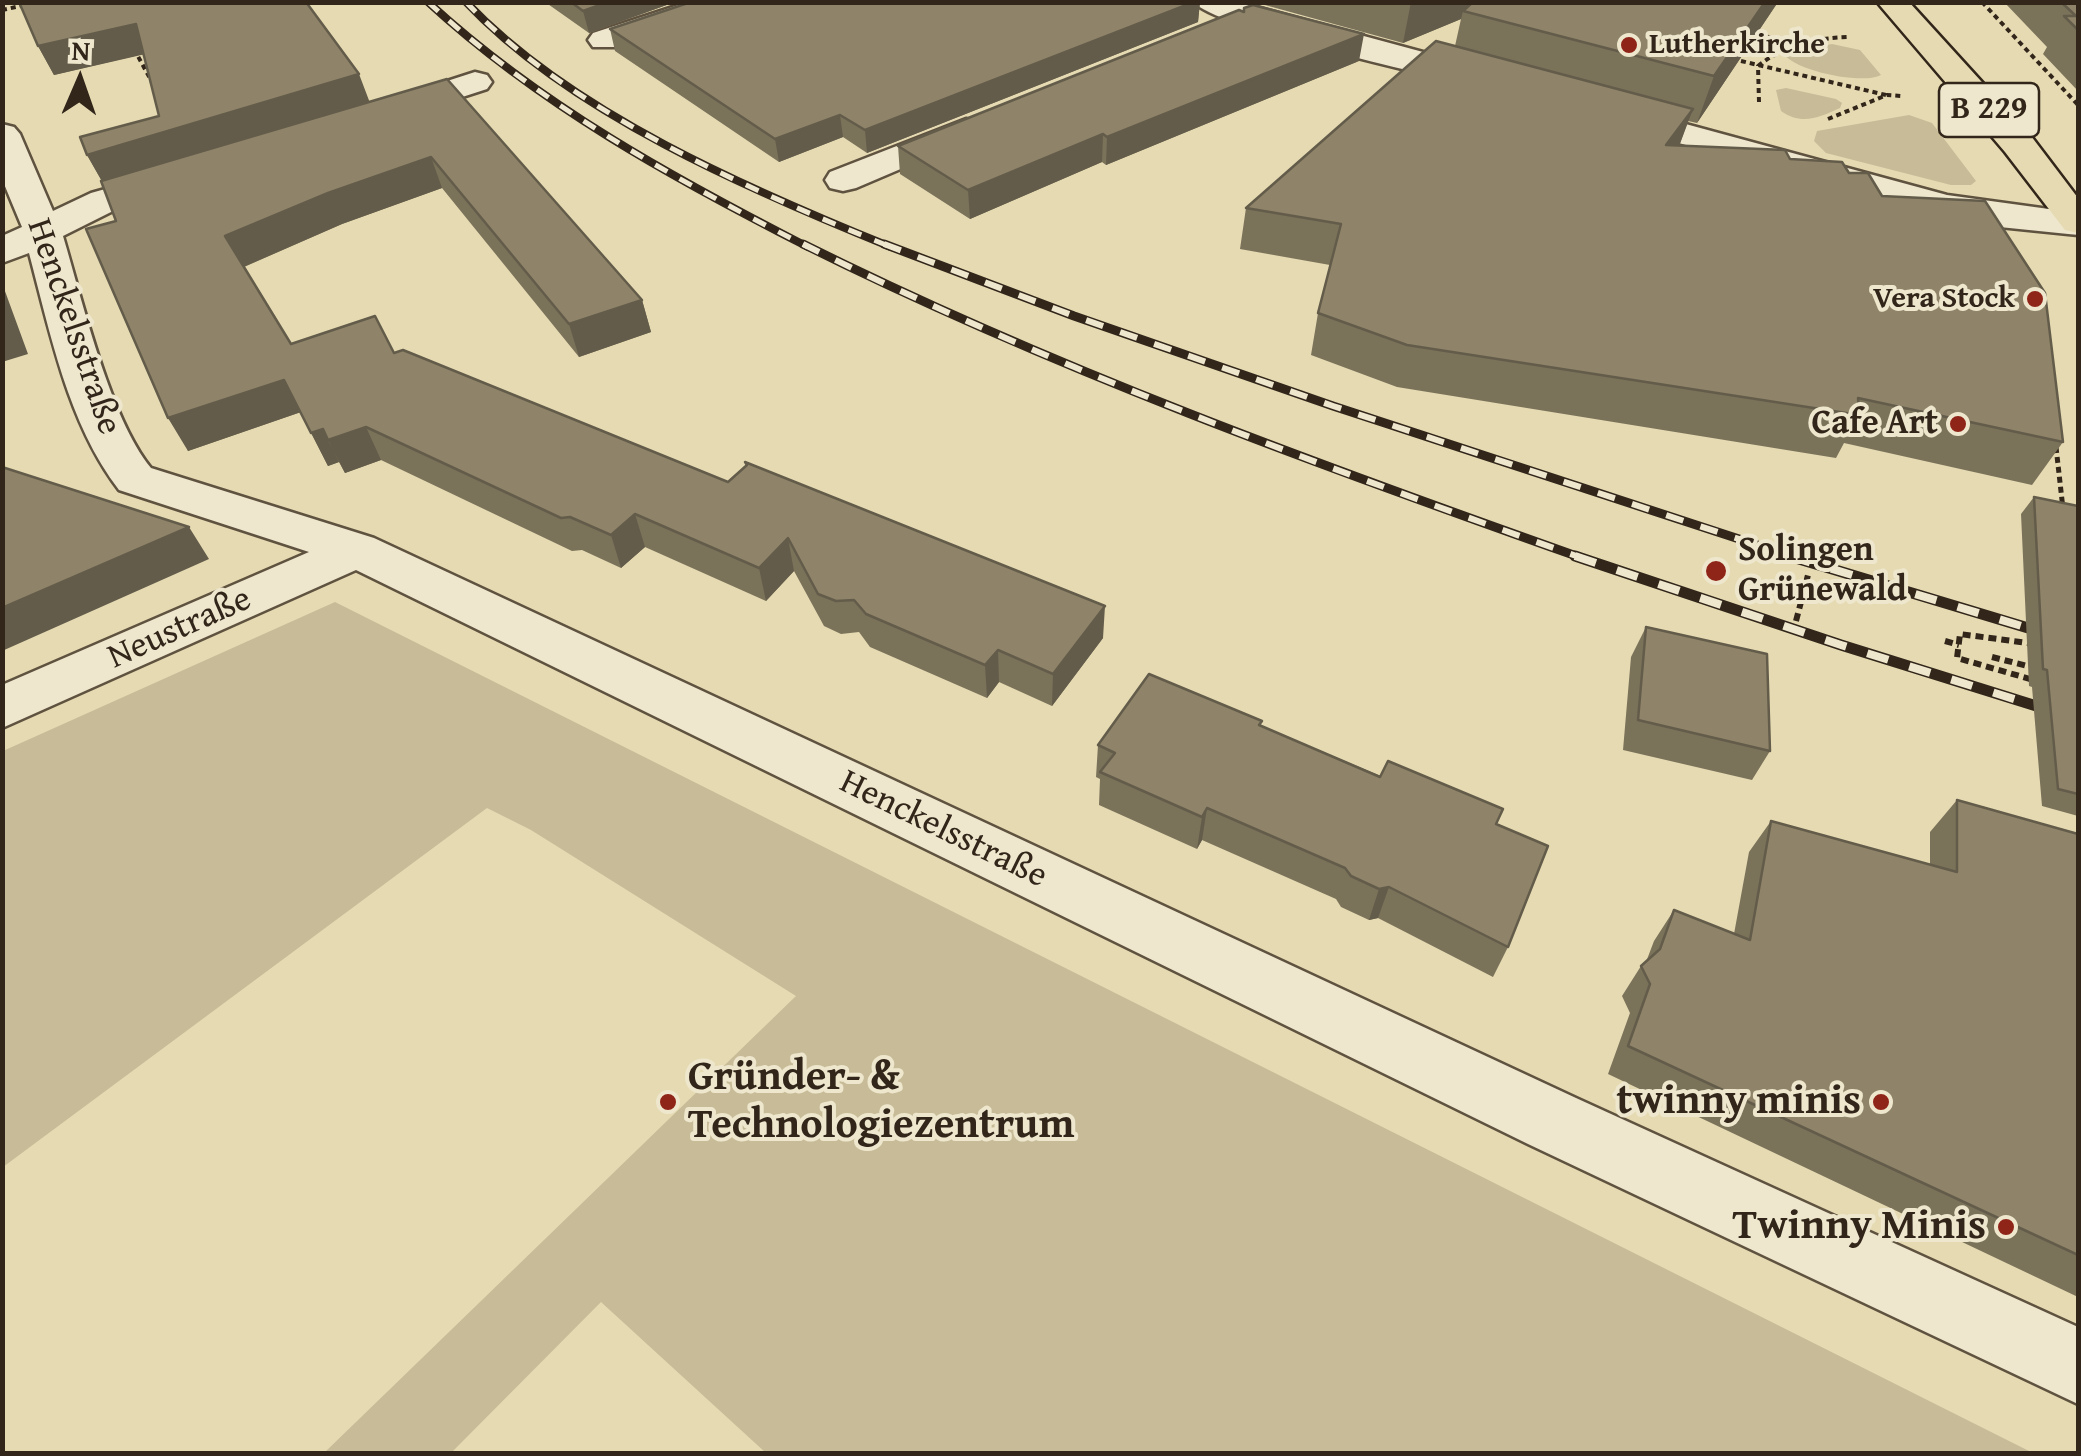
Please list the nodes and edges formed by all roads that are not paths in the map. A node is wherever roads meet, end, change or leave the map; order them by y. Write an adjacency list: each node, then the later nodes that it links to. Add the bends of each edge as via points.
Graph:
1 (720, 2): 4 (street)
2 (1892, 2): 13 (main road, B 229)
3 (1206, 18): 6 (street, via 1248,16)
4 (604, 40)
5 (476, 82): 9 (street)
6 (1514, 87)
7 (1584, 106): 13 (street, via 1770,148 1967,211)
8 (998, 116): 12 (street)
9 (346, 126)
10 (2, 134): 14 (street, Henckelsstraße)
11 (215, 168): 14 (street, via 104,201)
12 (843, 180)
13 (2078, 223)
14 (42, 230): 15 (street); 16 (street, Henckelsstraße, via 74,344 126,471 145,483)
15 (2, 250)
16 (357, 550): 17 (street, Neustraße); 18 (street, Henckelsstraße)
17 (2, 708)
18 (2078, 1366)

